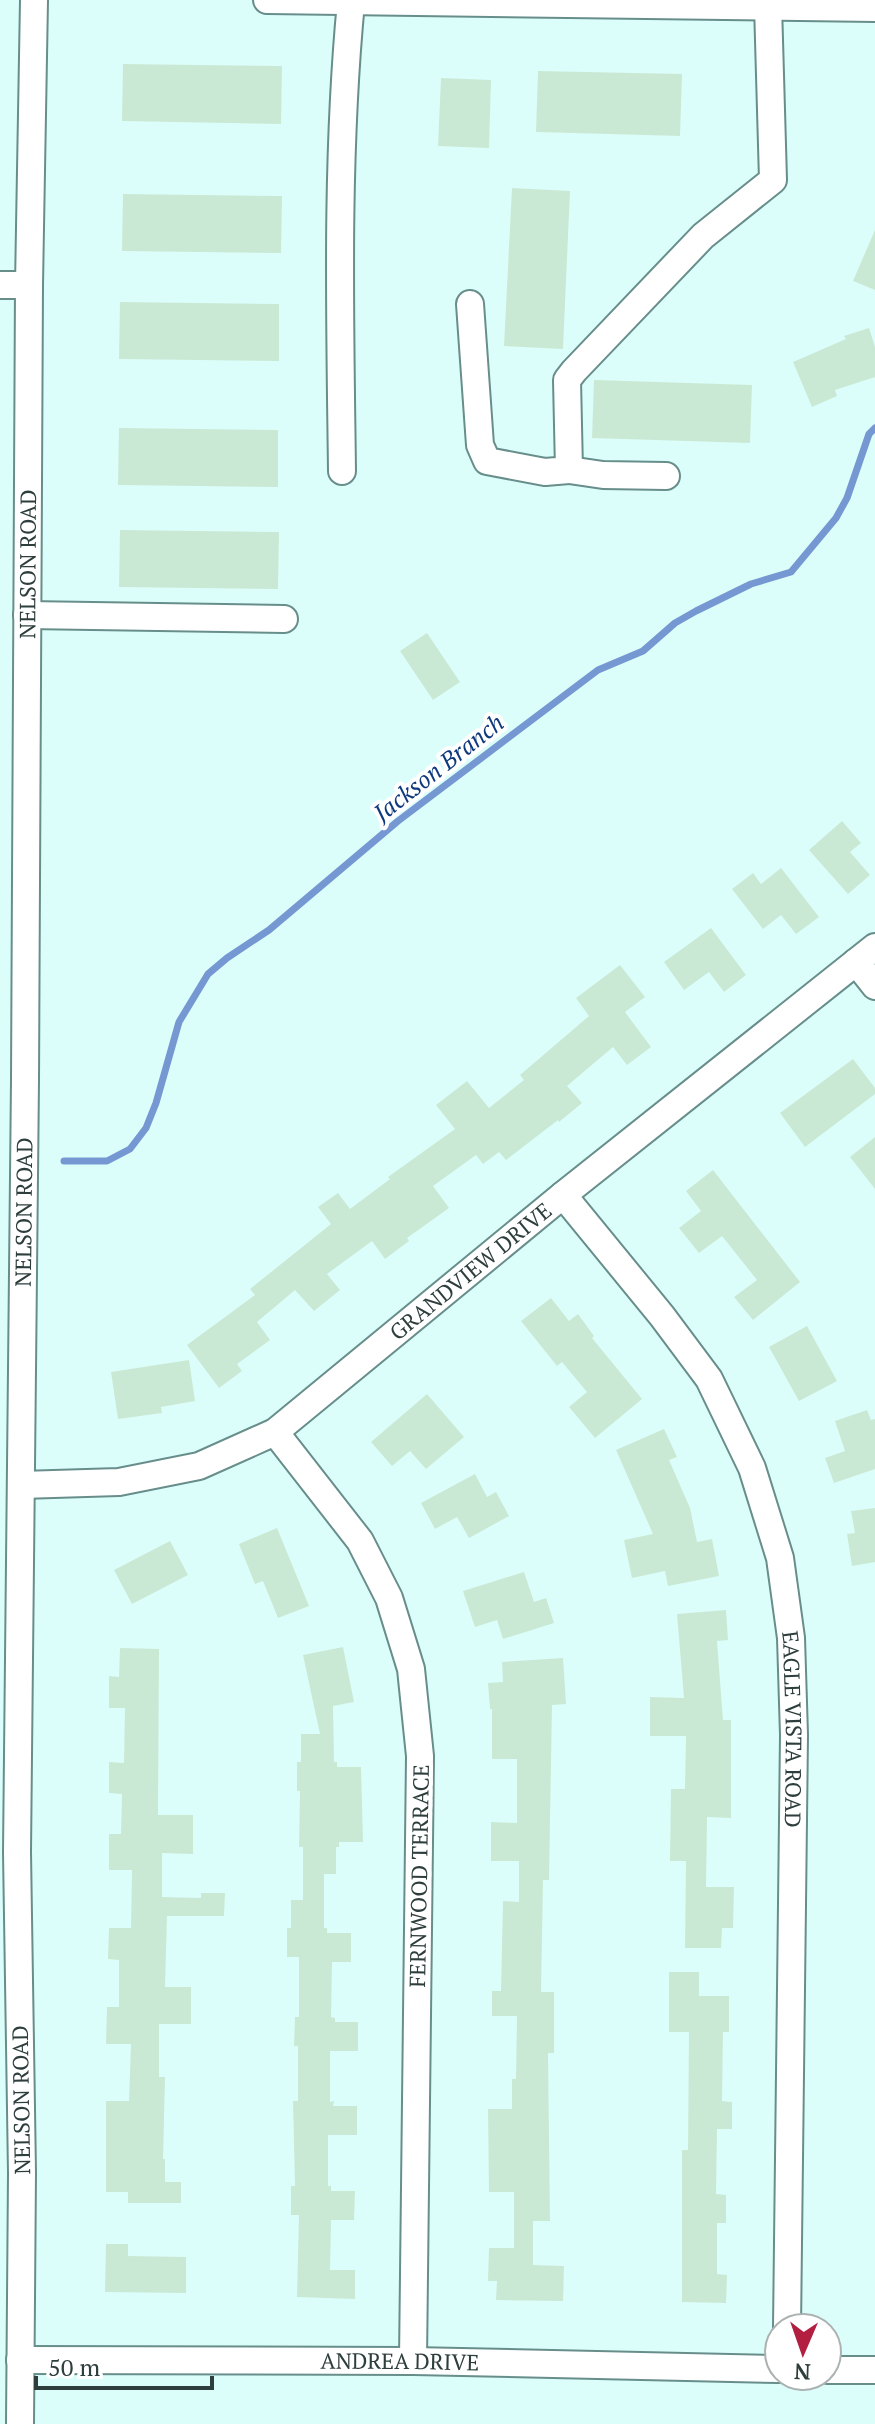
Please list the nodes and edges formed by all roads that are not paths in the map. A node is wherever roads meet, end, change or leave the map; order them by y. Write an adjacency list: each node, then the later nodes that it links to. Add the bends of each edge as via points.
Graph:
1 (34, 0): 9 (street, NELSON ROAD)
2 (267, 0): 4 (street)
3 (418, 1): 4 (street); 5 (street)
4 (351, 2): 12 (street, via 342,95 339,231)
5 (634, 2): 6 (street)
6 (768, 5): 7 (street); 11 (street, via 773,180 703,236 567,380)
7 (875, 8)
8 (0, 285): 9 (street)
9 (29, 285): 14 (street, NELSON ROAD)
10 (470, 304): 11 (street, via 480,445 487,461 545,472)
11 (569, 470): 13 (street)
12 (342, 471)
13 (666, 476)
14 (27, 615): 15 (street); 20 (street, NELSON ROAD)
15 (284, 619)
16 (866, 954): 17 (street); 18 (street, GRANDVIEW DRIVE)
17 (875, 986)
18 (563, 1195): 19 (street, GRANDVIEW DRIVE); 22 (street, EAGLE VISTA ROAD, via 709,1379 752,1468 780,1558 791,1638 794,1735)
19 (275, 1432): 20 (street, GRANDVIEW DRIVE, via 199,1466 119,1482); 24 (street, FERNWOOD TERRACE, via 360,1541 389,1598 411,1669 420,1756)
20 (21, 1485): 21 (street, NELSON ROAD)
21 (11, 2173): 23 (street, NELSON ROAD)
22 (787, 2312)
23 (20, 2360): 24 (street, ANDREA DRIVE); 28 (street, NELSON ROAD)
24 (413, 2361): 25 (street, ANDREA DRIVE)
25 (763, 2369)
26 (843, 2370): 27 (street)
27 (875, 2370)
28 (20, 2424)

